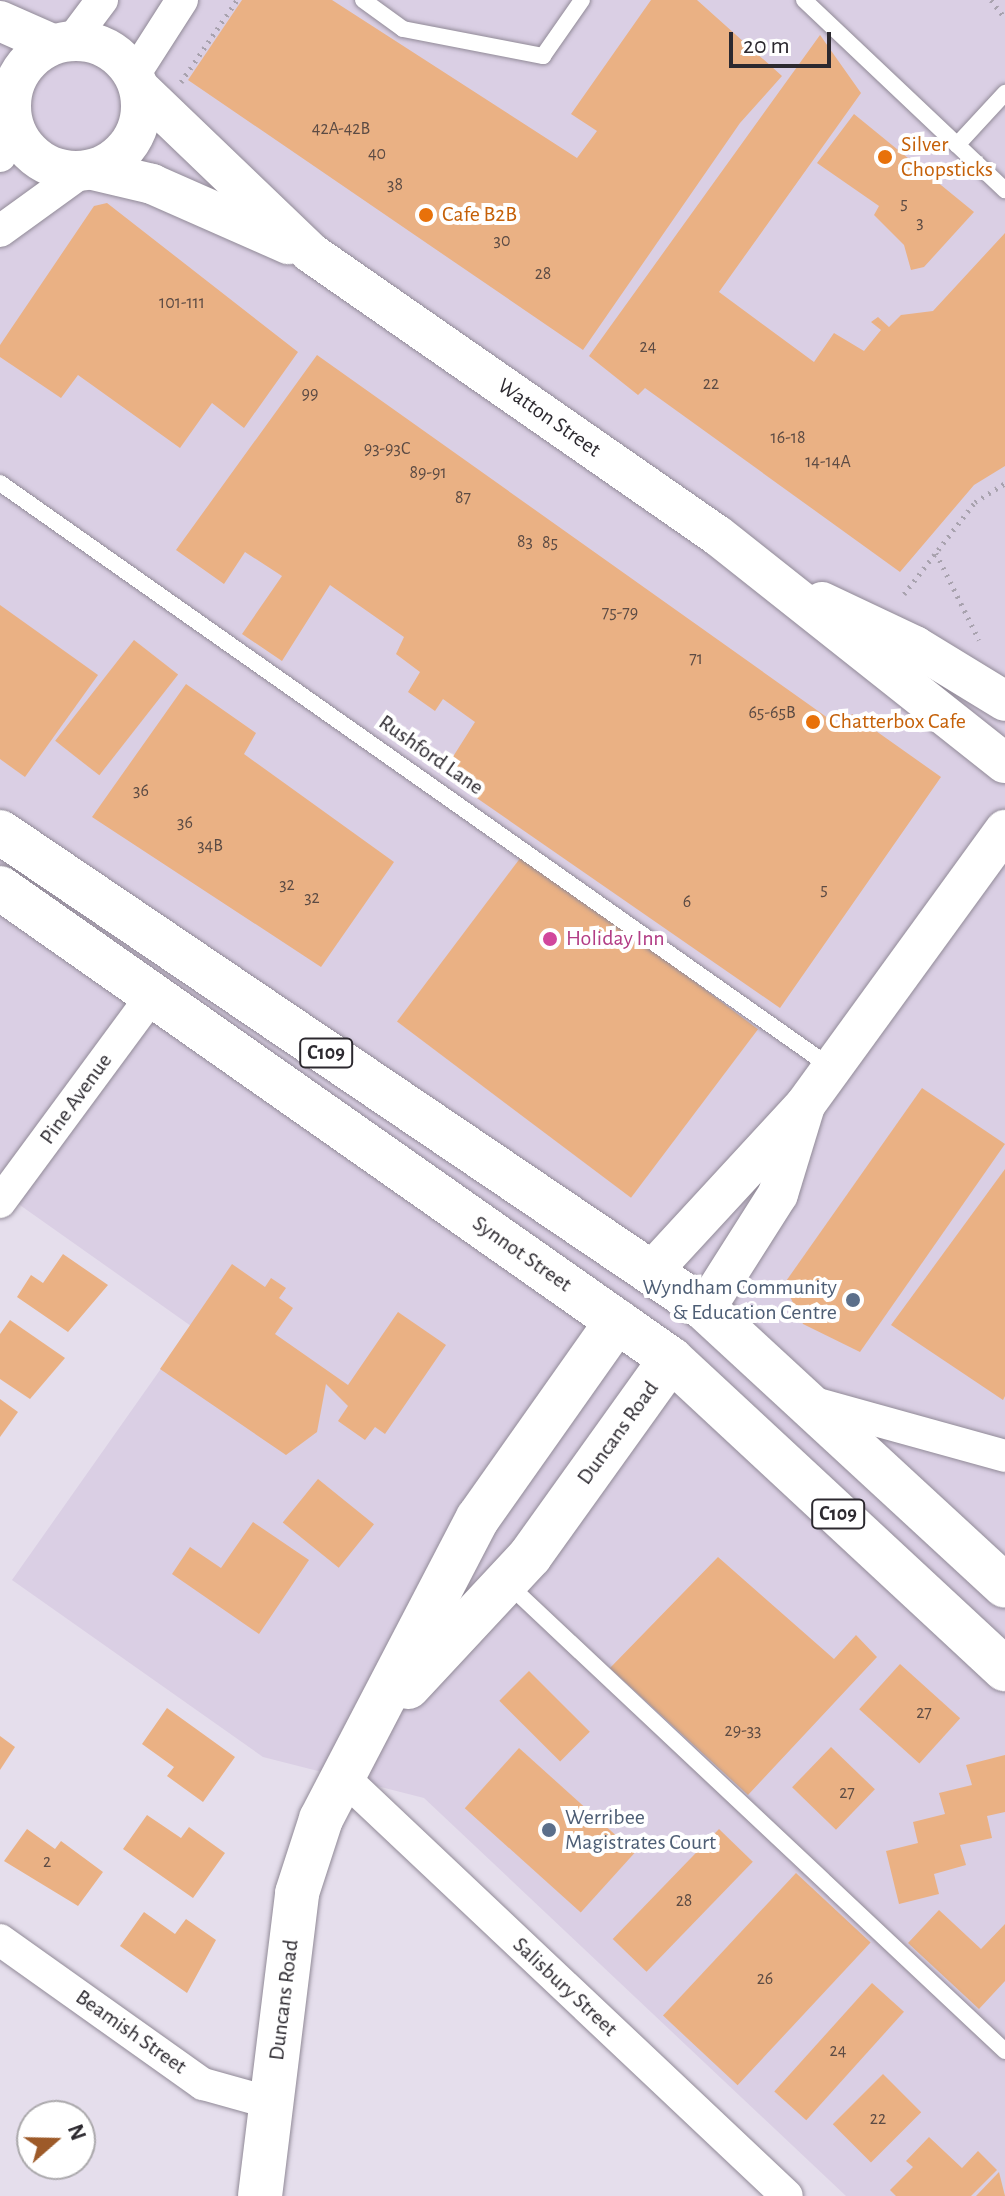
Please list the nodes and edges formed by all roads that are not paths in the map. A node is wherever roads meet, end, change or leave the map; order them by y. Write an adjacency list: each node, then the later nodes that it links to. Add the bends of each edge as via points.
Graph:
1 (102, 0): 7 (street)
2 (182, 0): 8 (street)
3 (363, 0): 4 (lane, via 403,29 543,56)
4 (582, 0)
5 (804, 0): 11 (lane)
6 (0, 21): 7 (street)
7 (62, 42): 8 (street, via 108,49); 10 (street, via 24,65)
8 (150, 84): 13 (street, via 128,147); 16 (street, Watton Street)
9 (1005, 93): 11 (lane)
10 (7, 100): 12 (street); 13 (street, via 29,152 63,171)
11 (957, 145): 14 (lane)
12 (0, 156)
13 (88, 170): 15 (street); 16 (street, Watton Street, via 152,184)
14 (1005, 190)
15 (0, 231)
16 (311, 253): 18 (street, Watton Street)
17 (0, 483): 26 (lane, Rushford Lane)
18 (785, 586): 19 (street, Watton Street, via 915,646); 20 (street, Watton Street)
19 (1005, 701)
20 (1005, 763)
21 (1005, 830): 26 (street, Duncans Road)
22 (0, 832): 24 (main road, C109)
23 (0, 888): 25 (main road, Synnot Street / C109)
24 (163, 944): 25 (main road); 27 (main road, C109)
25 (152, 996): 29 (main road, Synnot Street / C109); 30 (street, Pine Avenue)
26 (833, 1069): 28 (street, Duncans Road)
27 (386, 1093): 29 (main road); 31 (main road, C109)
28 (805, 1105): 31 (street, Duncans Road); 32 (street, Duncans Road, via 778,1194)
29 (356, 1139): 33 (main road, Synnot Street / C109)
30 (0, 1202)
31 (652, 1271): 32 (main road, C109); 33 (main road, Duncans Road)
32 (705, 1309): 34 (main road, Duncans Road); 35 (main road, C109)
33 (617, 1321): 34 (main road, Synnot Street / C109); 40 (main road, Duncans Road, via 478,1518)
34 (671, 1359): 37 (main road, Duncans Road); 39 (main road, Synnot Street / C109)
35 (814, 1403): 36 (street); 38 (main road, C109)
36 (1005, 1456)
37 (506, 1581): 40 (main road, Duncans Road); 43 (lane)
38 (1004, 1583)
39 (1005, 1669)
40 (373, 1724): 41 (main road, Duncans Road)
41 (343, 1777): 44 (main road, Duncans Road, via 297,1893); 46 (street, Salisbury Street)
42 (0, 1940): 44 (street, Beamish Street, via 203,2084)
43 (1005, 2051)
44 (271, 2103): 45 (main road, Duncans Road)
45 (260, 2196)
46 (787, 2196)

